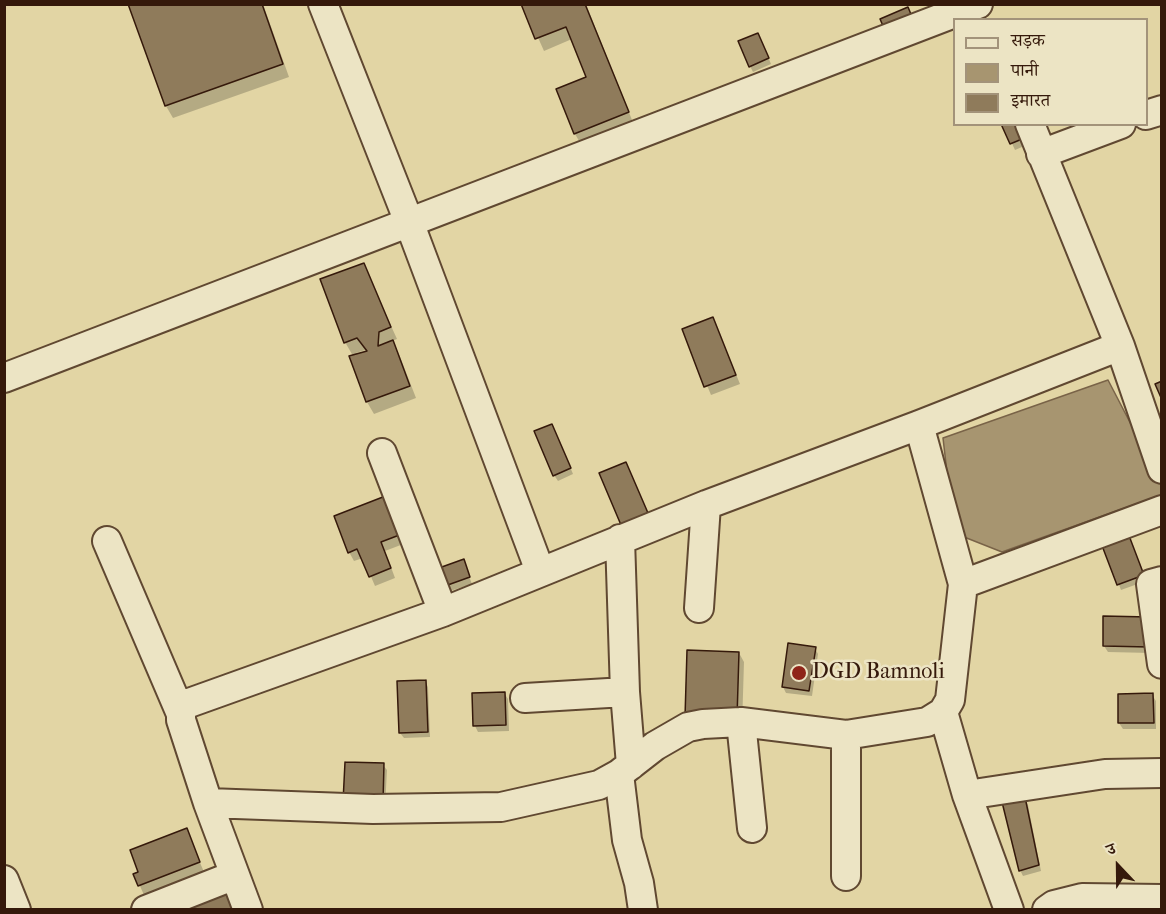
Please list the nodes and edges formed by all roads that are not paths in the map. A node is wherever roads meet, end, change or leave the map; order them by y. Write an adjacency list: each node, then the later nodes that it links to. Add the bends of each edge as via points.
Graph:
1 (322, 4): 6 (street)
2 (978, 4): 6 (street)
3 (1031, 126): 5 (street)
4 (1116, 126): 5 (street)
5 (1041, 154): 7 (street)
6 (409, 222): 8 (street); 16 (street)
7 (1120, 346): 9 (street); 11 (street)
8 (4, 378)
9 (920, 425): 12 (street); 18 (street)
10 (382, 453): 20 (street)
11 (1161, 469)
12 (706, 505): 14 (street); 19 (street)
13 (1161, 510): 18 (street)
14 (620, 539): 16 (street); 22 (street)
15 (107, 541): 25 (street)
16 (540, 572): 20 (street)
17 (1161, 581): 21 (street, via 1151,584)
18 (963, 584): 24 (street, via 950,700)
19 (699, 608)
20 (443, 612): 25 (street, via 189,703)
21 (1161, 663)
22 (625, 692): 23 (street); 28 (street)
23 (525, 698)
24 (943, 712): 27 (street, via 927,722); 30 (street)
25 (181, 714): 31 (street)
26 (741, 722): 27 (street); 28 (street, via 688,727); 32 (street)
27 (846, 735): 34 (street)
28 (625, 770): 31 (street, via 599,785 501,807 373,809); 40 (street, via 627,840)
29 (1161, 773): 30 (street, via 1105,774)
30 (967, 795): 41 (street)
31 (208, 803): 33 (street)
32 (752, 828)
33 (235, 875): 38 (street); 39 (street)
34 (846, 876)
35 (4, 880): 37 (street)
36 (1161, 899): 42 (street, via 1082,898)
37 (16, 909)
38 (146, 909)
39 (248, 909)
40 (643, 909)
41 (1009, 909)
42 (1047, 909)

